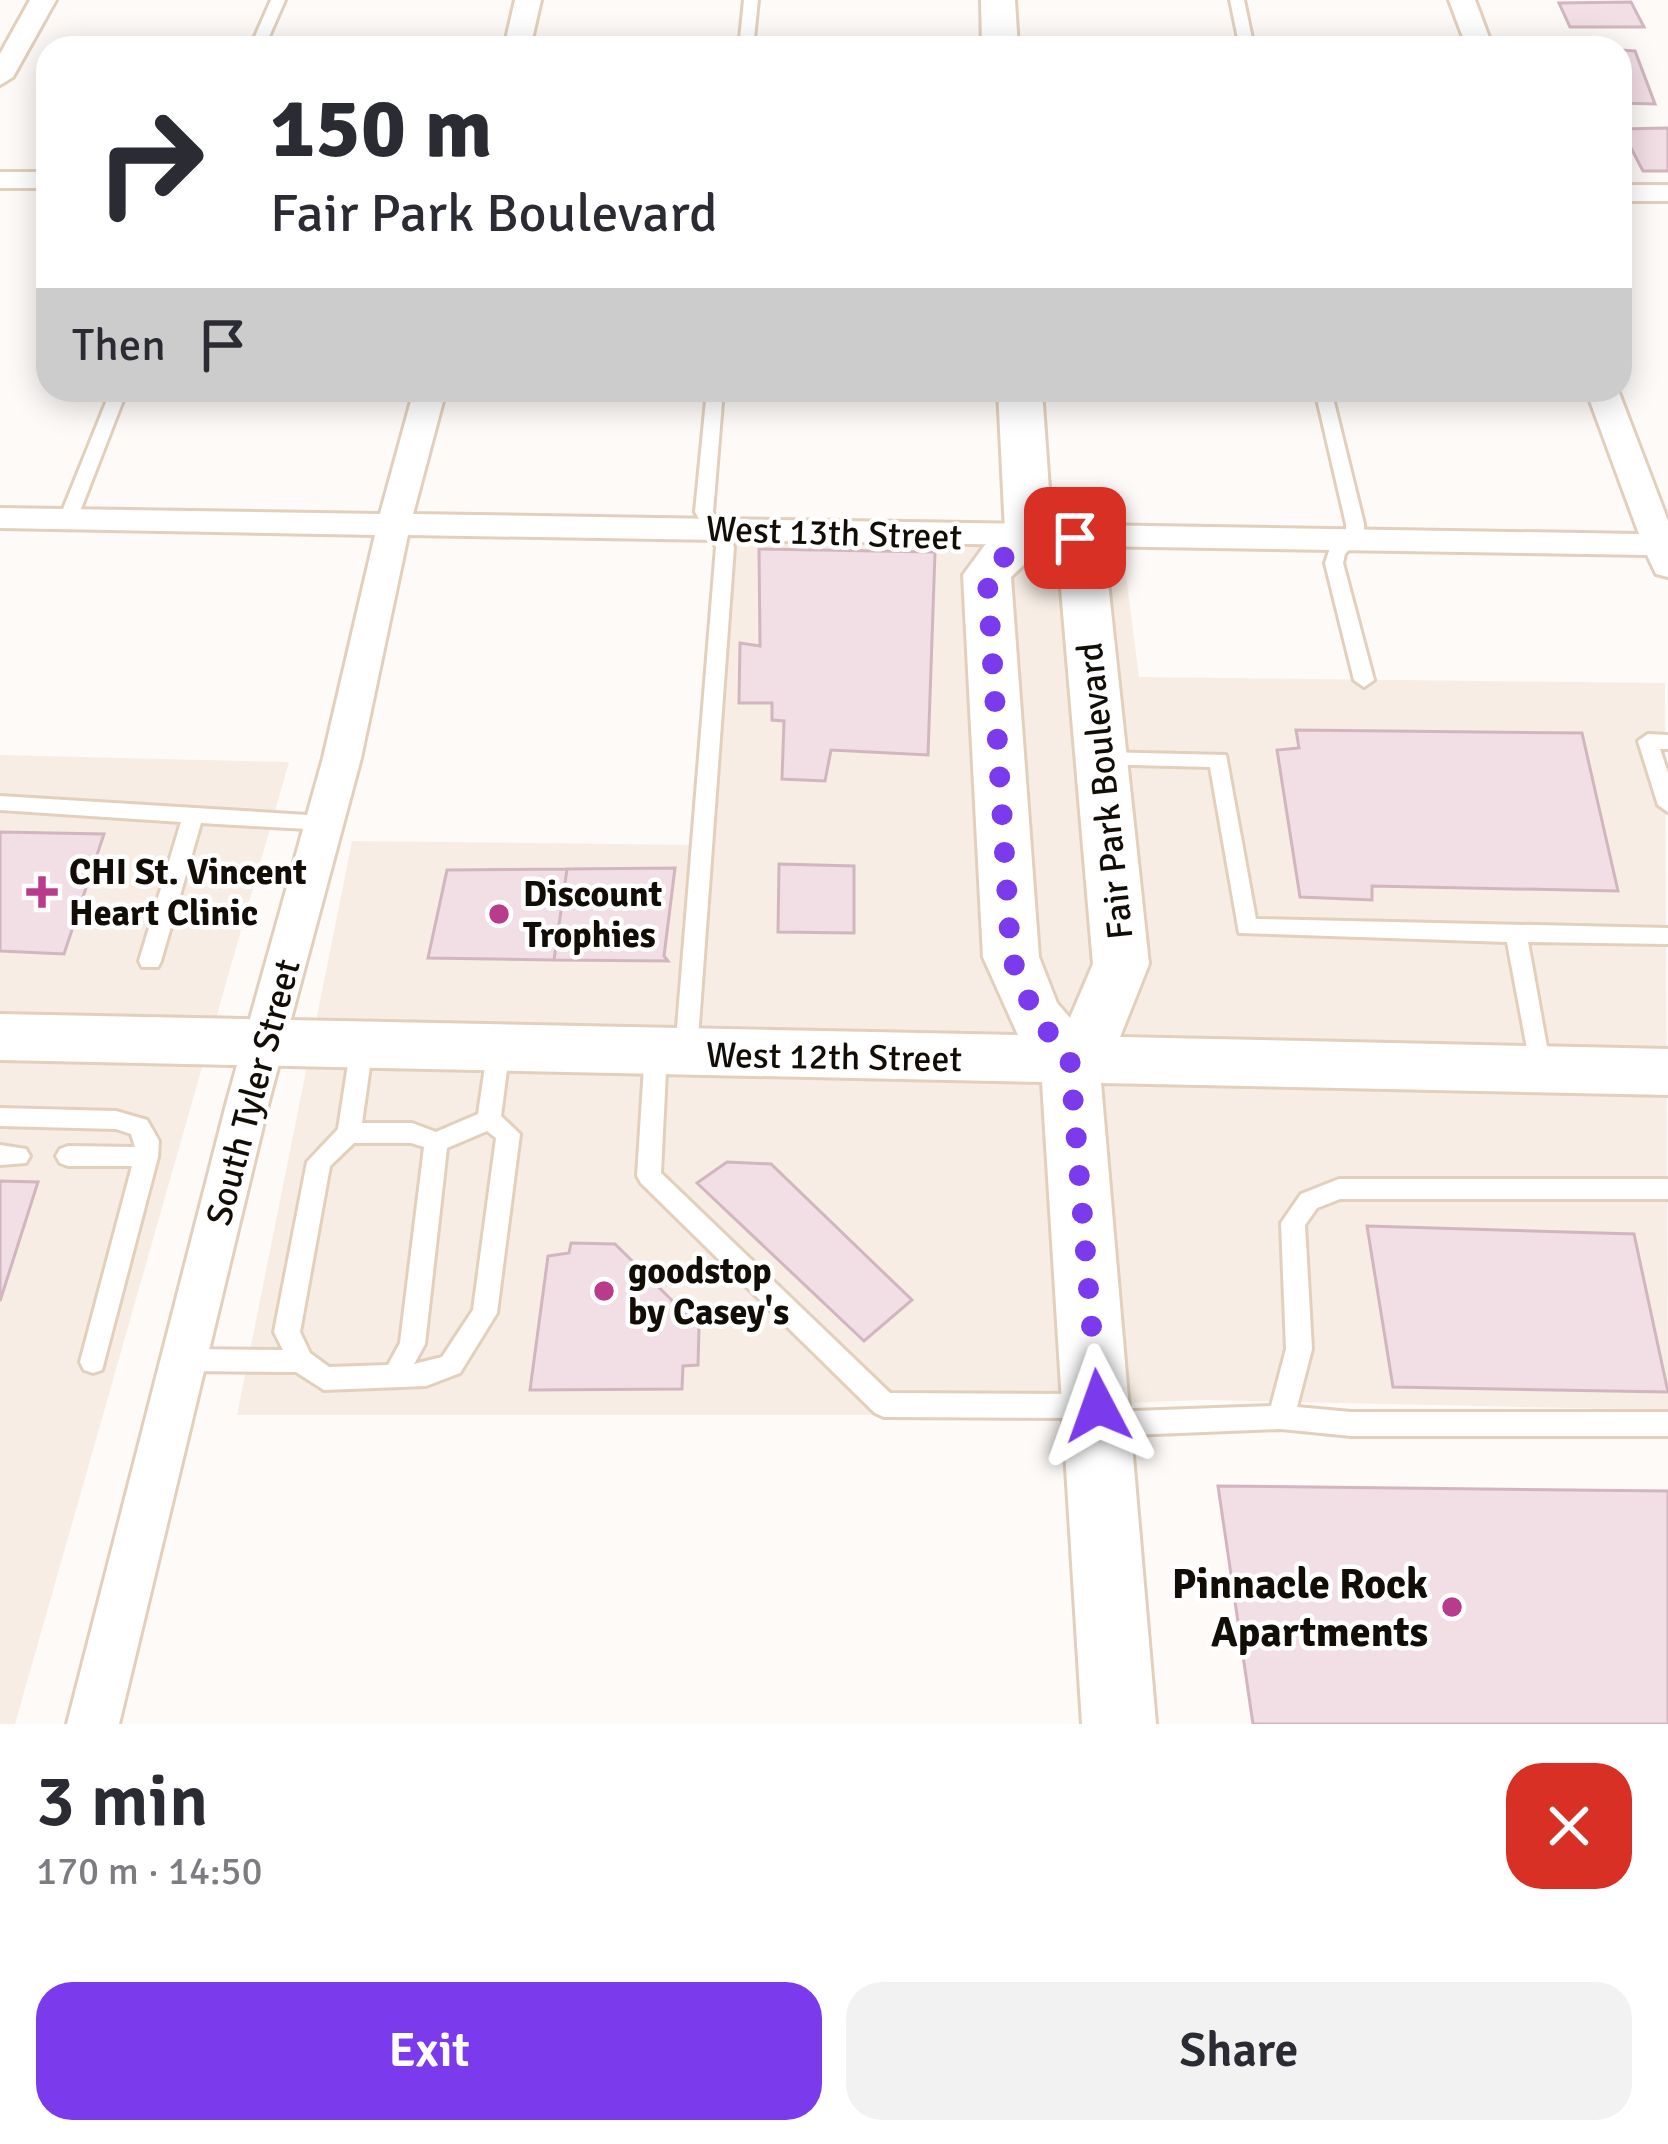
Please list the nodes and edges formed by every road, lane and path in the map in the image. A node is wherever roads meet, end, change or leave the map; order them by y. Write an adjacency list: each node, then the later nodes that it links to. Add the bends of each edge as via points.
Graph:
1 (43, 0): 14 (street)
2 (278, 0): 8 (lane)
3 (528, 0): 9 (street)
4 (751, 0): 10 (lane)
5 (998, 0): 11 (main road)
6 (1237, 0): 12 (lane)
7 (1462, 0): 13 (street)
8 (262, 36)
9 (520, 36)
10 (747, 36)
11 (1000, 36)
12 (1244, 36)
13 (1476, 36)
14 (0, 77)
15 (0, 180): 16 (street)
16 (36, 181)
17 (1632, 193): 18 (street)
18 (1668, 193)
19 (114, 402): 26 (lane)
20 (427, 402): 27 (street, South Tyler Street)
21 (714, 402): 28 (lane, via 704,512)
22 (1021, 402): 29 (main road)
23 (1327, 402): 30 (lane, via 1355,524)
24 (1607, 402): 31 (street)
25 (0, 518): 26 (street, West 13th Street)
26 (68, 519): 27 (street, West 13th Street)
27 (394, 523): 28 (street, West 13th Street); 38 (street, South Tyler Street)
28 (715, 529): 29 (street, West 13th Street); 44 (lane, via 725,548)
29 (1028, 538): 30 (street, West 13th Street); 34 (main road, Fair Park Boulevard, via 1083,573); 45 (main road, via 987,575 1011,957 1034,1013)
30 (1350, 542): 31 (street, West 13th Street); 32 (lane, via 1334,563)
31 (1664, 552)
32 (1364, 680)
33 (1668, 742): 36 (lane, via 1648,741)
34 (1098, 759): 39 (lane, via 1219,760 1247,927); 45 (main road, Fair Park Boulevard, via 1121,964 1089,1042)
35 (0, 803): 37 (lane)
36 (1668, 805)
37 (193, 815): 38 (lane); 41 (lane)
38 (324, 824): 43 (street, South Tyler Street)
39 (1516, 934): 40 (lane); 46 (lane)
40 (1668, 936)
41 (150, 961)
42 (0, 1037): 43 (main road, West 12th Street)
43 (264, 1042): 47 (main road, West 12th Street); 56 (street, South Tyler Street)
44 (671, 1052): 45 (main road, West 12th Street); 49 (main road, West 12th Street); 60 (lane, via 649,1176 884,1405)
45 (1070, 1061): 46 (main road, West 12th Street); 60 (main road)
46 (1540, 1069): 48 (main road, West 12th Street)
47 (358, 1072): 49 (main road, West 12th Street); 51 (lane)
48 (1668, 1072)
49 (493, 1090): 52 (lane); 59 (lane, via 508,1134 485,1312 451,1365)
50 (0, 1117): 54 (lane, via 116,1120 139,1127)
51 (349, 1133): 52 (lane, via 412,1133); 57 (lane, via 319,1162 286,1332)
52 (436, 1142): 59 (lane, via 412,1344)
53 (68, 1156): 54 (lane)
54 (146, 1157): 58 (lane)
55 (1668, 1189): 61 (lane, via 1339,1189 1309,1201 1293,1223 1299,1349)
56 (184, 1360): 57 (lane); 63 (street, South Tyler Street)
57 (301, 1361): 59 (lane, via 324,1379)
58 (93, 1362)
59 (394, 1378)
60 (1099, 1415): 61 (lane); 64 (main road)
61 (1281, 1417): 62 (lane)
62 (1668, 1424)
63 (93, 1724)
64 (1119, 1724)

